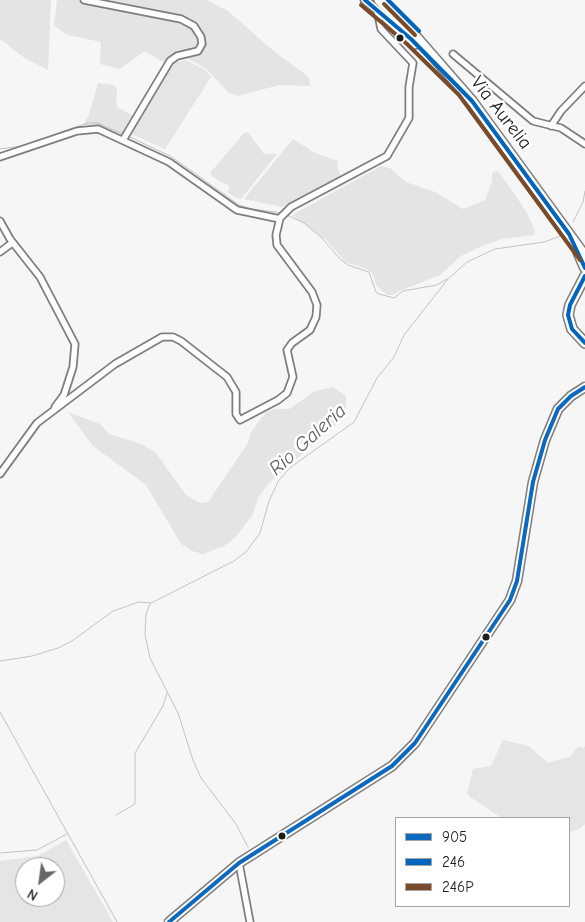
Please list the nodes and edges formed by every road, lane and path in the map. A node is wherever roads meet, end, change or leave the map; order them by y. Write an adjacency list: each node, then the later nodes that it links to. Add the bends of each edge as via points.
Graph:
1 (84, 0): 12 (street, via 181,19 194,26 201,37 199,50 170,61)
2 (365, 0): 5 (street)
3 (379, 0): 10 (highway, Via Aurelia)
4 (388, 0): 15 (highway, Via Aurelia, via 477,98)
5 (377, 10): 6 (street); 7 (street)
6 (386, 17): 7 (street); 10 (highway)
7 (384, 32): 16 (street, via 413,63 410,115 400,136 382,160)
8 (453, 54): 11 (street, via 533,121)
9 (585, 86): 11 (street)
10 (464, 91): 15 (highway, Via Aurelia)
11 (551, 126): 13 (street, via 572,134)
12 (125, 136): 14 (street, via 90,129); 16 (street, via 176,166 236,210)
13 (585, 144)
14 (0, 157)
15 (555, 209): 18 (highway, Via Aurelia); 20 (highway, Via Aurelia)
16 (282, 216): 29 (street, via 277,245 312,292 317,305 310,330 287,350 294,377 282,398 239,420 236,392 229,379 184,342 168,336 115,364)
17 (0, 221): 19 (street)
18 (569, 234): 22 (highway, Via Aurelia); 23 (highway)
19 (12, 243): 21 (street); 29 (street, via 40,278 75,344 76,356 71,374)
20 (585, 246)
21 (0, 252)
22 (585, 256)
23 (585, 268)
24 (585, 276): 26 (highway)
25 (585, 293): 26 (highway)
26 (572, 302): 27 (highway, via 569,325)
27 (585, 343)
28 (585, 387): 31 (main road, via 558,409 545,440 533,482 517,581 510,600 418,738 392,766)
29 (55, 410): 30 (street, via 34,427)
30 (0, 474)
31 (239, 863): 32 (main road); 33 (street)
32 (169, 922)
33 (250, 922)

